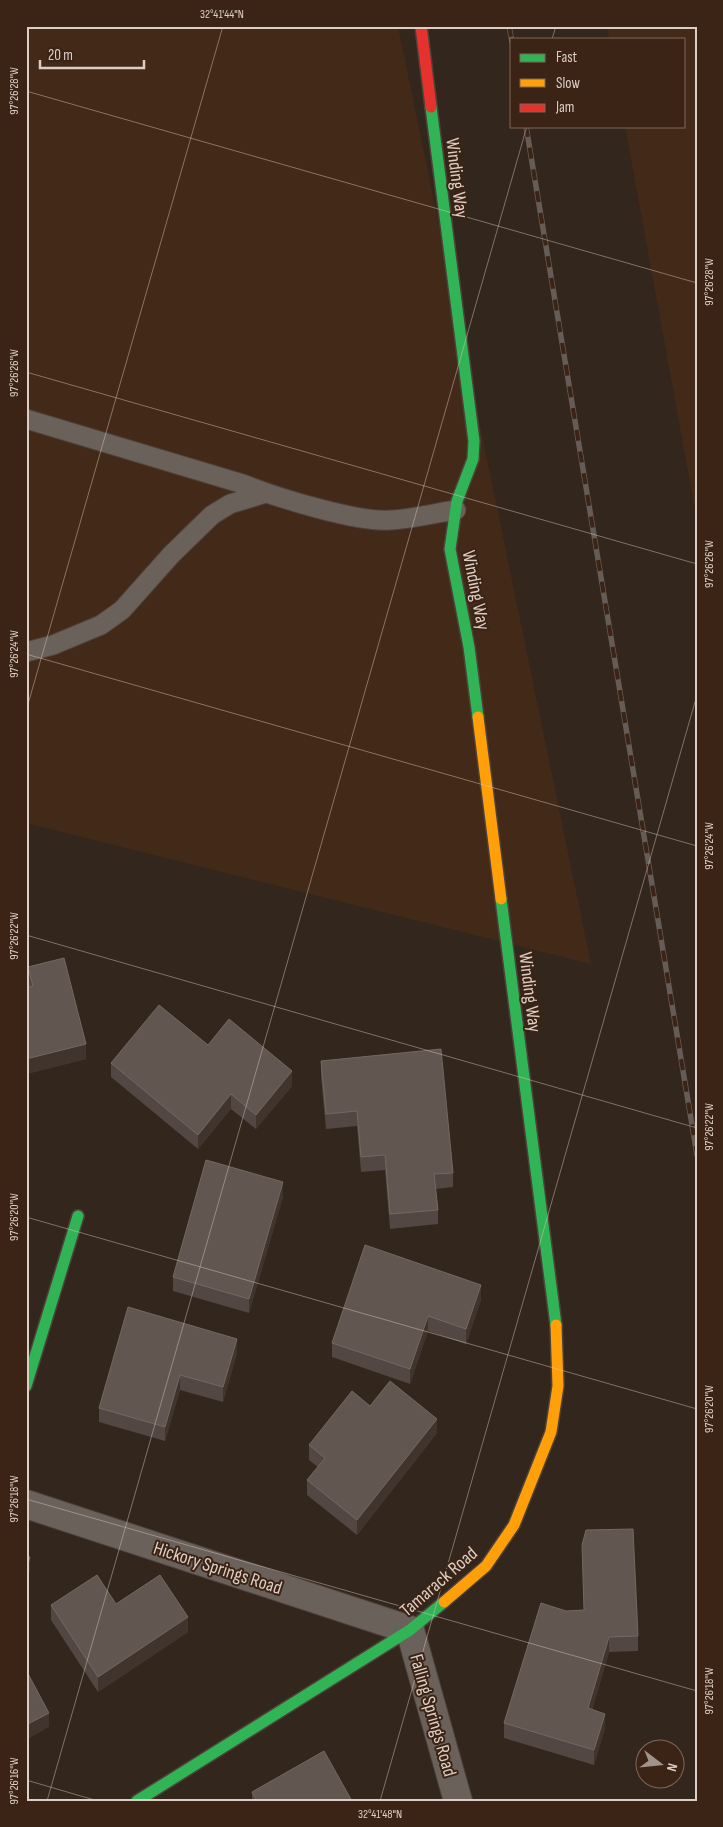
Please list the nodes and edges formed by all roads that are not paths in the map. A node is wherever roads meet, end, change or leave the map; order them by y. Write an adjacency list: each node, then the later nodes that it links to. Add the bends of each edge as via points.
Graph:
1 (421, 26): 4 (street, Winding Way, via 474,441 473,459)
2 (26, 419): 3 (lane)
3 (266, 493): 4 (lane, via 390,520); 5 (lane, via 230,504 212,515 122,610 101,625 53,645)
4 (456, 510): 6 (street, Winding Way, via 450,549 469,646)
5 (26, 652)
6 (535, 1163): 10 (street, Tamarack Road, via 558,1342 558,1386 551,1432 514,1525 486,1566)
7 (78, 1216): 8 (street)
8 (26, 1386)
9 (26, 1504): 10 (street, Hickory Springs Road)
10 (410, 1630): 11 (street, Tamarack Road); 12 (street, Falling Springs Road)
11 (137, 1801)
12 (458, 1801)

